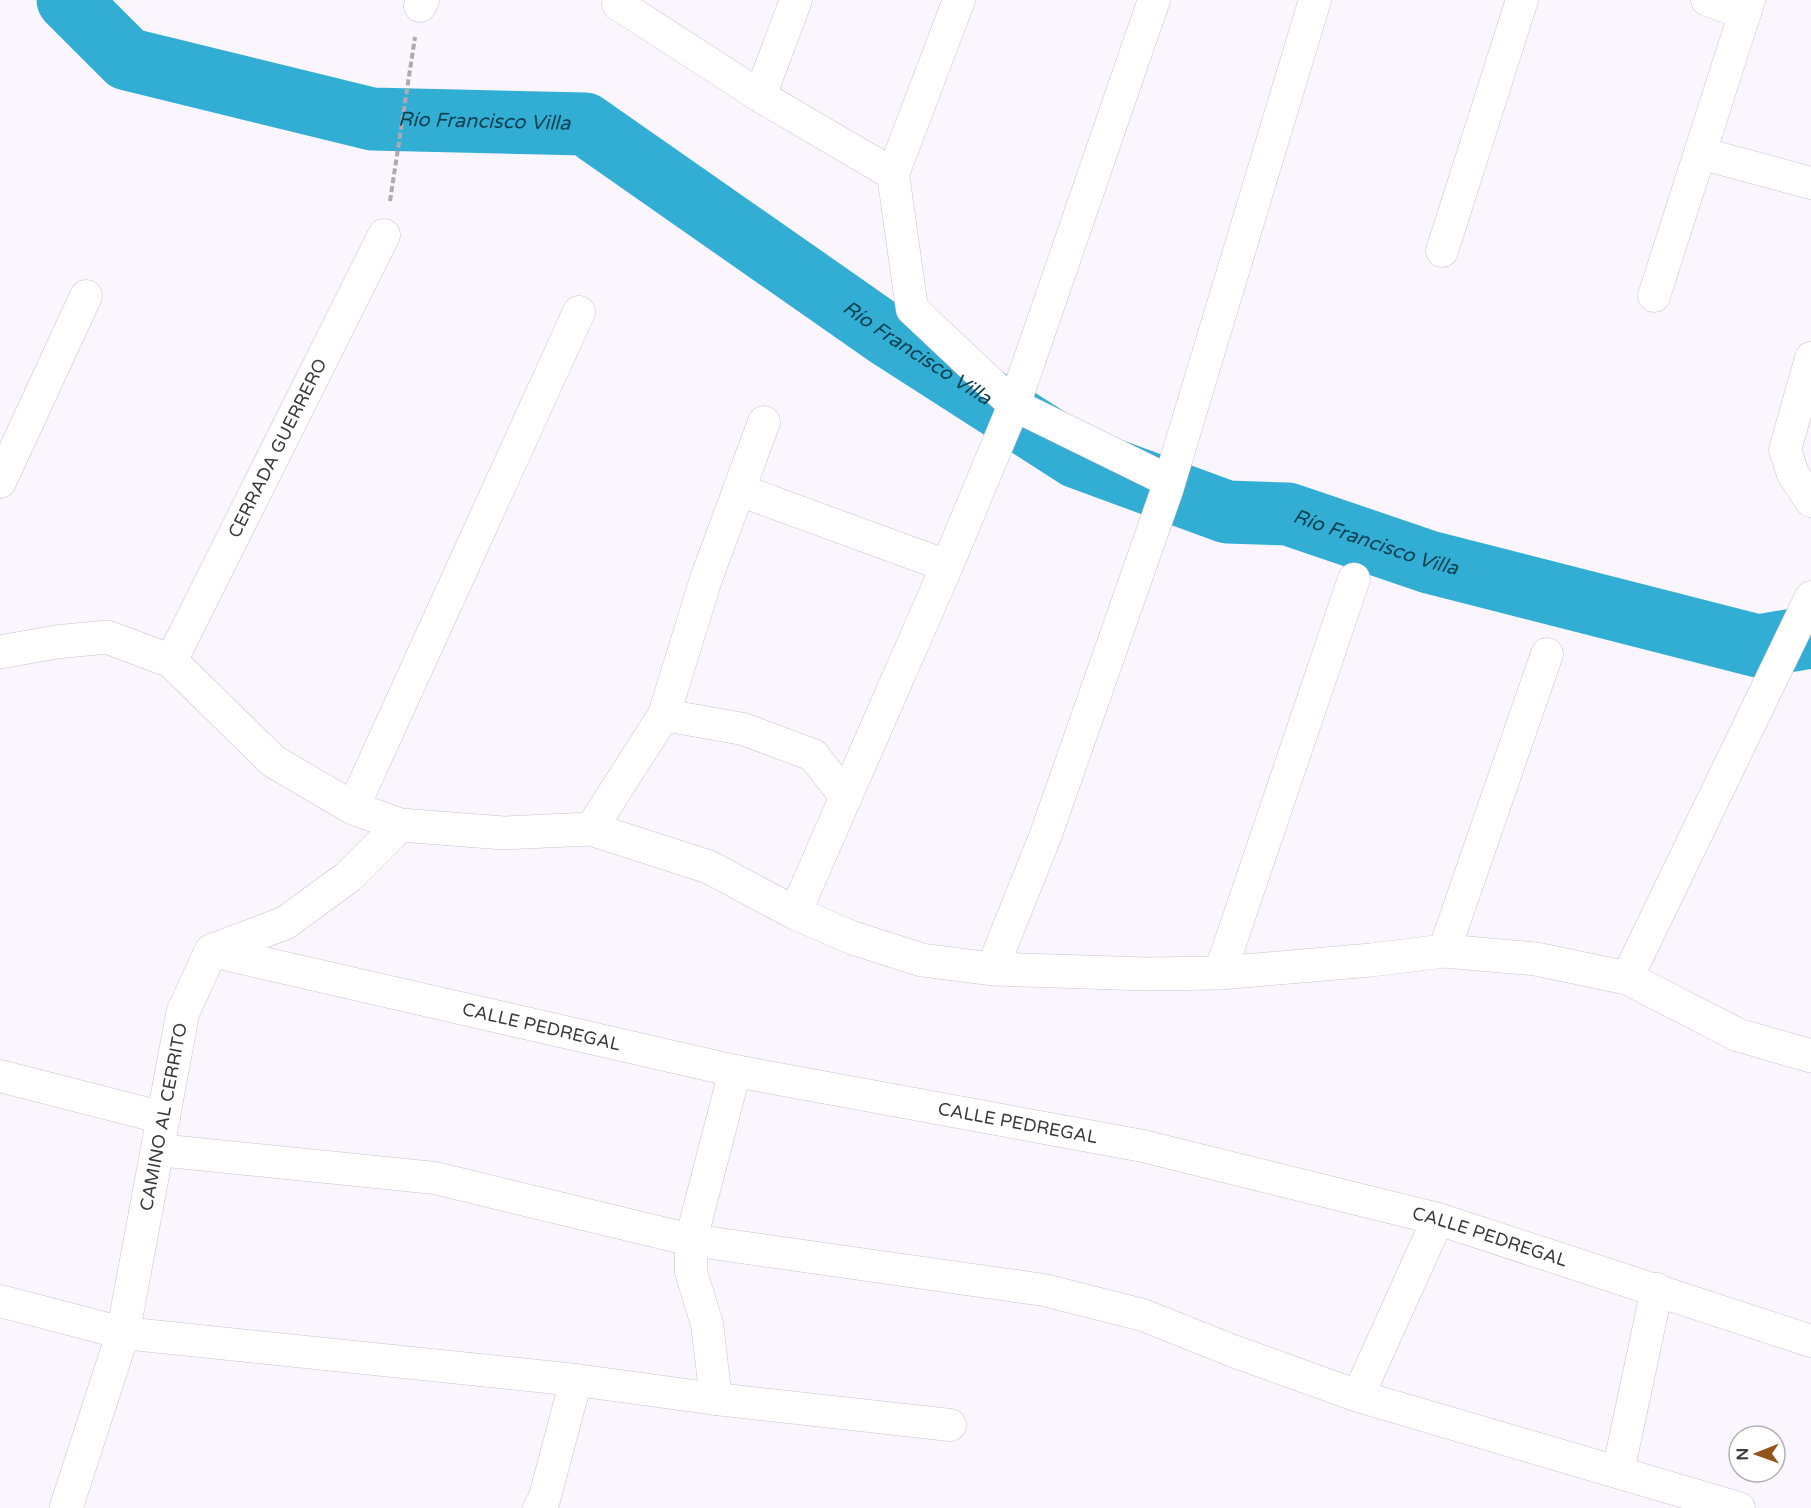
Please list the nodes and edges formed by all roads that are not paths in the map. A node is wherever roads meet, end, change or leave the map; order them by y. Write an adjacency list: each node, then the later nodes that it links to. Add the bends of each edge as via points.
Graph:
1 (620, 0): 9 (street, via 618,4)
2 (796, 0): 9 (street)
3 (959, 0): 11 (street)
4 (1154, 0): 19 (street)
5 (1315, 0): 21 (street)
6 (1522, 0): 14 (street)
7 (1707, 0): 8 (street)
8 (1747, 6): 10 (street)
9 (760, 96): 11 (street)
10 (1700, 153): 12 (street); 16 (street)
11 (893, 174): 19 (street, via 912,309)
12 (1811, 183)
13 (384, 235): 30 (street, CERRADA GUERRERO)
14 (1442, 251)
15 (86, 296): 22 (street)
16 (1654, 297)
17 (579, 312): 33 (street)
18 (1811, 358): 24 (street, via 1785,450 1793,474)
19 (1014, 405): 21 (street); 25 (street)
20 (764, 422): 23 (street)
21 (1169, 481): 39 (street, via 1045,837)
22 (0, 482)
23 (739, 490): 25 (street); 31 (street, via 706,579)
24 (1811, 501)
25 (947, 566): 32 (street)
26 (1354, 579): 40 (street)
27 (1811, 597): 41 (street)
28 (0, 652): 30 (street, via 107,637)
29 (1547, 654): 38 (street)
30 (171, 661): 33 (street, via 273,761)
31 (664, 714): 32 (street, via 743,729 813,755); 35 (street)
32 (846, 797): 36 (street)
33 (353, 808): 34 (street)
34 (400, 825): 35 (street, via 504,833); 37 (street, via 348,877 285,923)
35 (591, 829): 36 (street, via 710,867)
36 (795, 913): 39 (street, via 853,938 922,960)
37 (212, 951): 43 (street, CALLE PEDREGAL); 45 (street, CAMINO AL CERRITO, via 183,1011)
38 (1444, 951): 40 (street); 41 (street, via 1536,959)
39 (992, 969): 40 (street)
40 (1220, 973)
41 (1627, 978): 42 (street, via 1738,1035)
42 (1811, 1056)
43 (735, 1071): 46 (street, CALLE PEDREGAL, via 1143,1146); 47 (street)
44 (0, 1076): 45 (street)
45 (161, 1134): 47 (street, via 435,1178); 50 (street, CAMINO AL CERRITO)
46 (1438, 1219): 48 (street, CALLE PEDREGAL); 53 (street)
47 (691, 1240): 53 (street, via 1044,1290 1143,1315); 54 (street, via 691,1272 707,1324)
48 (1657, 1289): 51 (street, CALLE PEDREGAL); 56 (street)
49 (0, 1301): 50 (street)
50 (123, 1333): 52 (street); 57 (street, CAMINO AL CERRITO)
51 (1811, 1341)
52 (576, 1380): 54 (street); 58 (street)
53 (1358, 1396): 56 (street)
54 (716, 1398): 55 (street)
55 (950, 1425)
56 (1618, 1472): 59 (street)
57 (66, 1508)
58 (539, 1508)
59 (1739, 1508)

